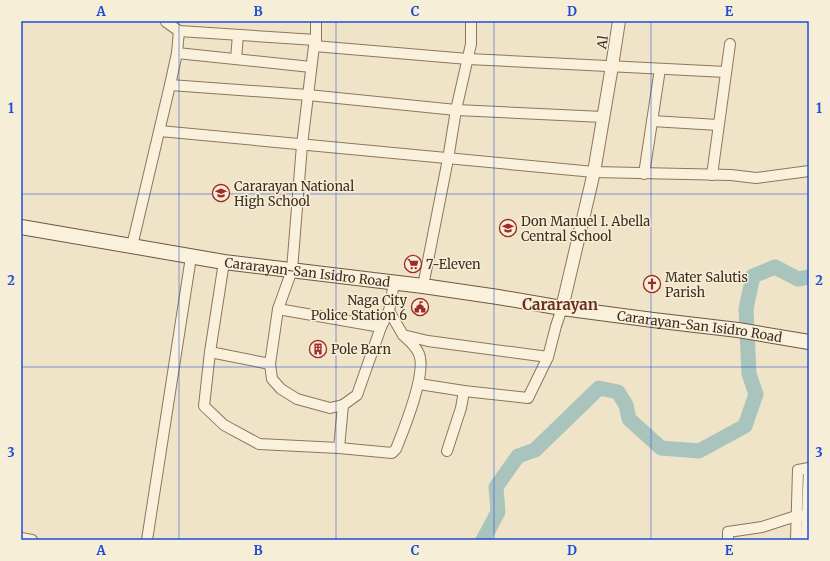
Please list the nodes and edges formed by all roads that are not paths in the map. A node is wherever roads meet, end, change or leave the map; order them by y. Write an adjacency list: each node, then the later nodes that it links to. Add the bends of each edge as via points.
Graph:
1 (316, 21): 7 (street)
2 (471, 21): 11 (street)
3 (619, 21): 12 (street, Al)
4 (166, 22): 5 (street)
5 (179, 31): 6 (street); 9 (street)
6 (238, 35): 7 (street); 10 (street)
7 (315, 43): 11 (street); 13 (street)
8 (730, 44): 15 (street)
9 (177, 53): 10 (street); 16 (street)
10 (236, 59): 13 (street)
11 (468, 59): 12 (street); 18 (street)
12 (612, 66): 14 (street); 19 (street, Al)
13 (311, 67): 17 (street)
14 (660, 69): 15 (street); 20 (street)
15 (726, 72): 21 (street)
16 (170, 85): 17 (street); 22 (street)
17 (308, 95): 18 (street); 23 (street)
18 (456, 110): 19 (street); 24 (street)
19 (603, 116): 26 (street, Al)
20 (652, 121): 21 (street); 27 (street)
21 (718, 125): 28 (street)
22 (160, 131): 23 (street); 30 (street)
23 (302, 145): 24 (street); 33 (street)
24 (448, 159): 26 (street); 35 (street)
25 (809, 171): 28 (street, via 756,178)
26 (594, 172): 27 (street); 36 (street, Al)
27 (644, 174): 28 (street)
28 (712, 175)
29 (21, 227): 30 (main road, Cararayan-San Isidro Road)
30 (132, 246): 31 (main road, Cararayan-San Isidro Road)
31 (191, 256): 32 (main road, Cararayan-San Isidro Road); 54 (street)
32 (224, 262): 33 (main road, Cararayan-San Isidro Road); 42 (street)
33 (292, 270): 34 (main road, Cararayan-San Isidro Road); 37 (street)
34 (394, 283): 35 (main road, Cararayan-San Isidro Road); 38 (street)
35 (423, 286): 36 (main road, Cararayan-San Isidro Road)
36 (562, 308): 41 (main road, Cararayan-San Isidro Road, via 738,330); 43 (street)
37 (278, 309): 39 (street); 44 (street)
38 (389, 311): 39 (street); 40 (street)
39 (381, 326): 47 (street, via 357,395)
40 (403, 335): 43 (street, via 428,341); 45 (street, via 419,354)
41 (809, 342)
42 (210, 352): 44 (street); 48 (street, via 204,406 224,425 258,444)
43 (548, 357): 46 (street, via 528,398)
44 (270, 364): 47 (street, via 272,380 281,390 297,399 330,408)
45 (419, 384): 46 (street); 48 (street, via 396,449 392,453)
46 (464, 391): 49 (street)
47 (342, 405): 48 (street)
48 (339, 448)
49 (447, 451)
50 (796, 516): 51 (street); 51 (street, via 798,470 809,468); 55 (street, via 762,527 728,532); 56 (street)
51 (807, 517): 57 (street)
52 (21, 538): 53 (street)
53 (32, 540)
54 (147, 540)
55 (728, 540)
56 (796, 540)
57 (806, 540)

